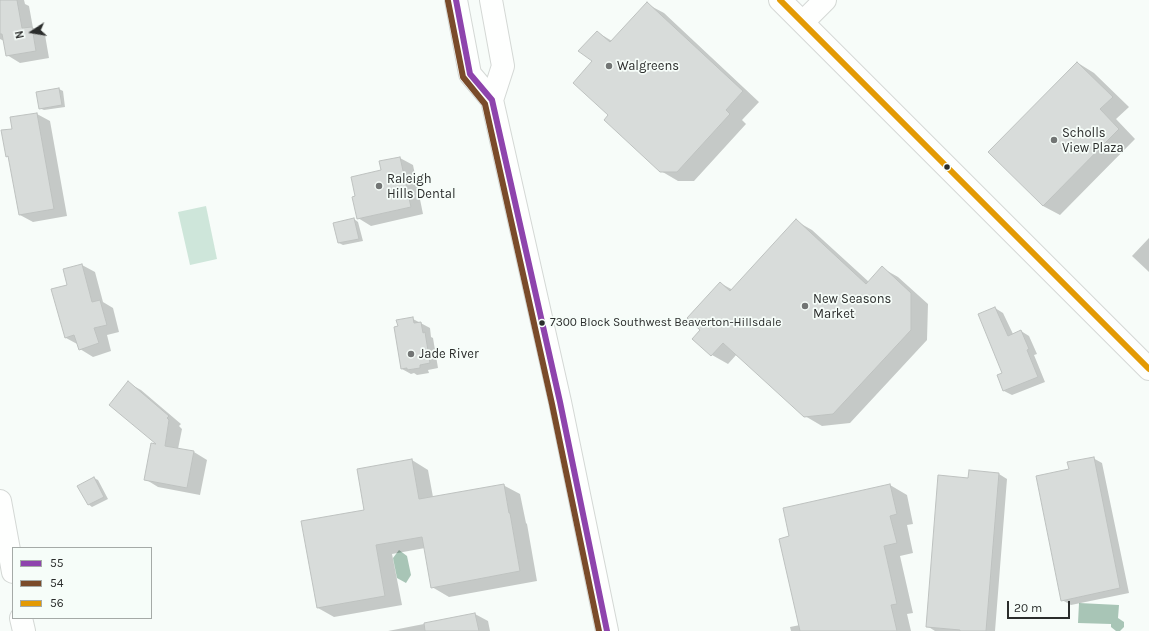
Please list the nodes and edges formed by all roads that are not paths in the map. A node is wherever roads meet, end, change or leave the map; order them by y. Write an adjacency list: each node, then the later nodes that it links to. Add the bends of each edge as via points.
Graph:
1 (456, 0): 6 (main road, via 470,74)
2 (490, 0): 6 (main road, via 504,66)
3 (780, 0): 5 (main road)
4 (825, 0): 5 (main road)
5 (803, 22): 7 (main road)
6 (492, 100): 13 (main road, via 560,402)
7 (1149, 369)
8 (0, 501): 9 (main road)
9 (2, 525): 10 (main road)
10 (12, 568)
11 (21, 619): 12 (main road)
12 (24, 631)
13 (607, 631)

